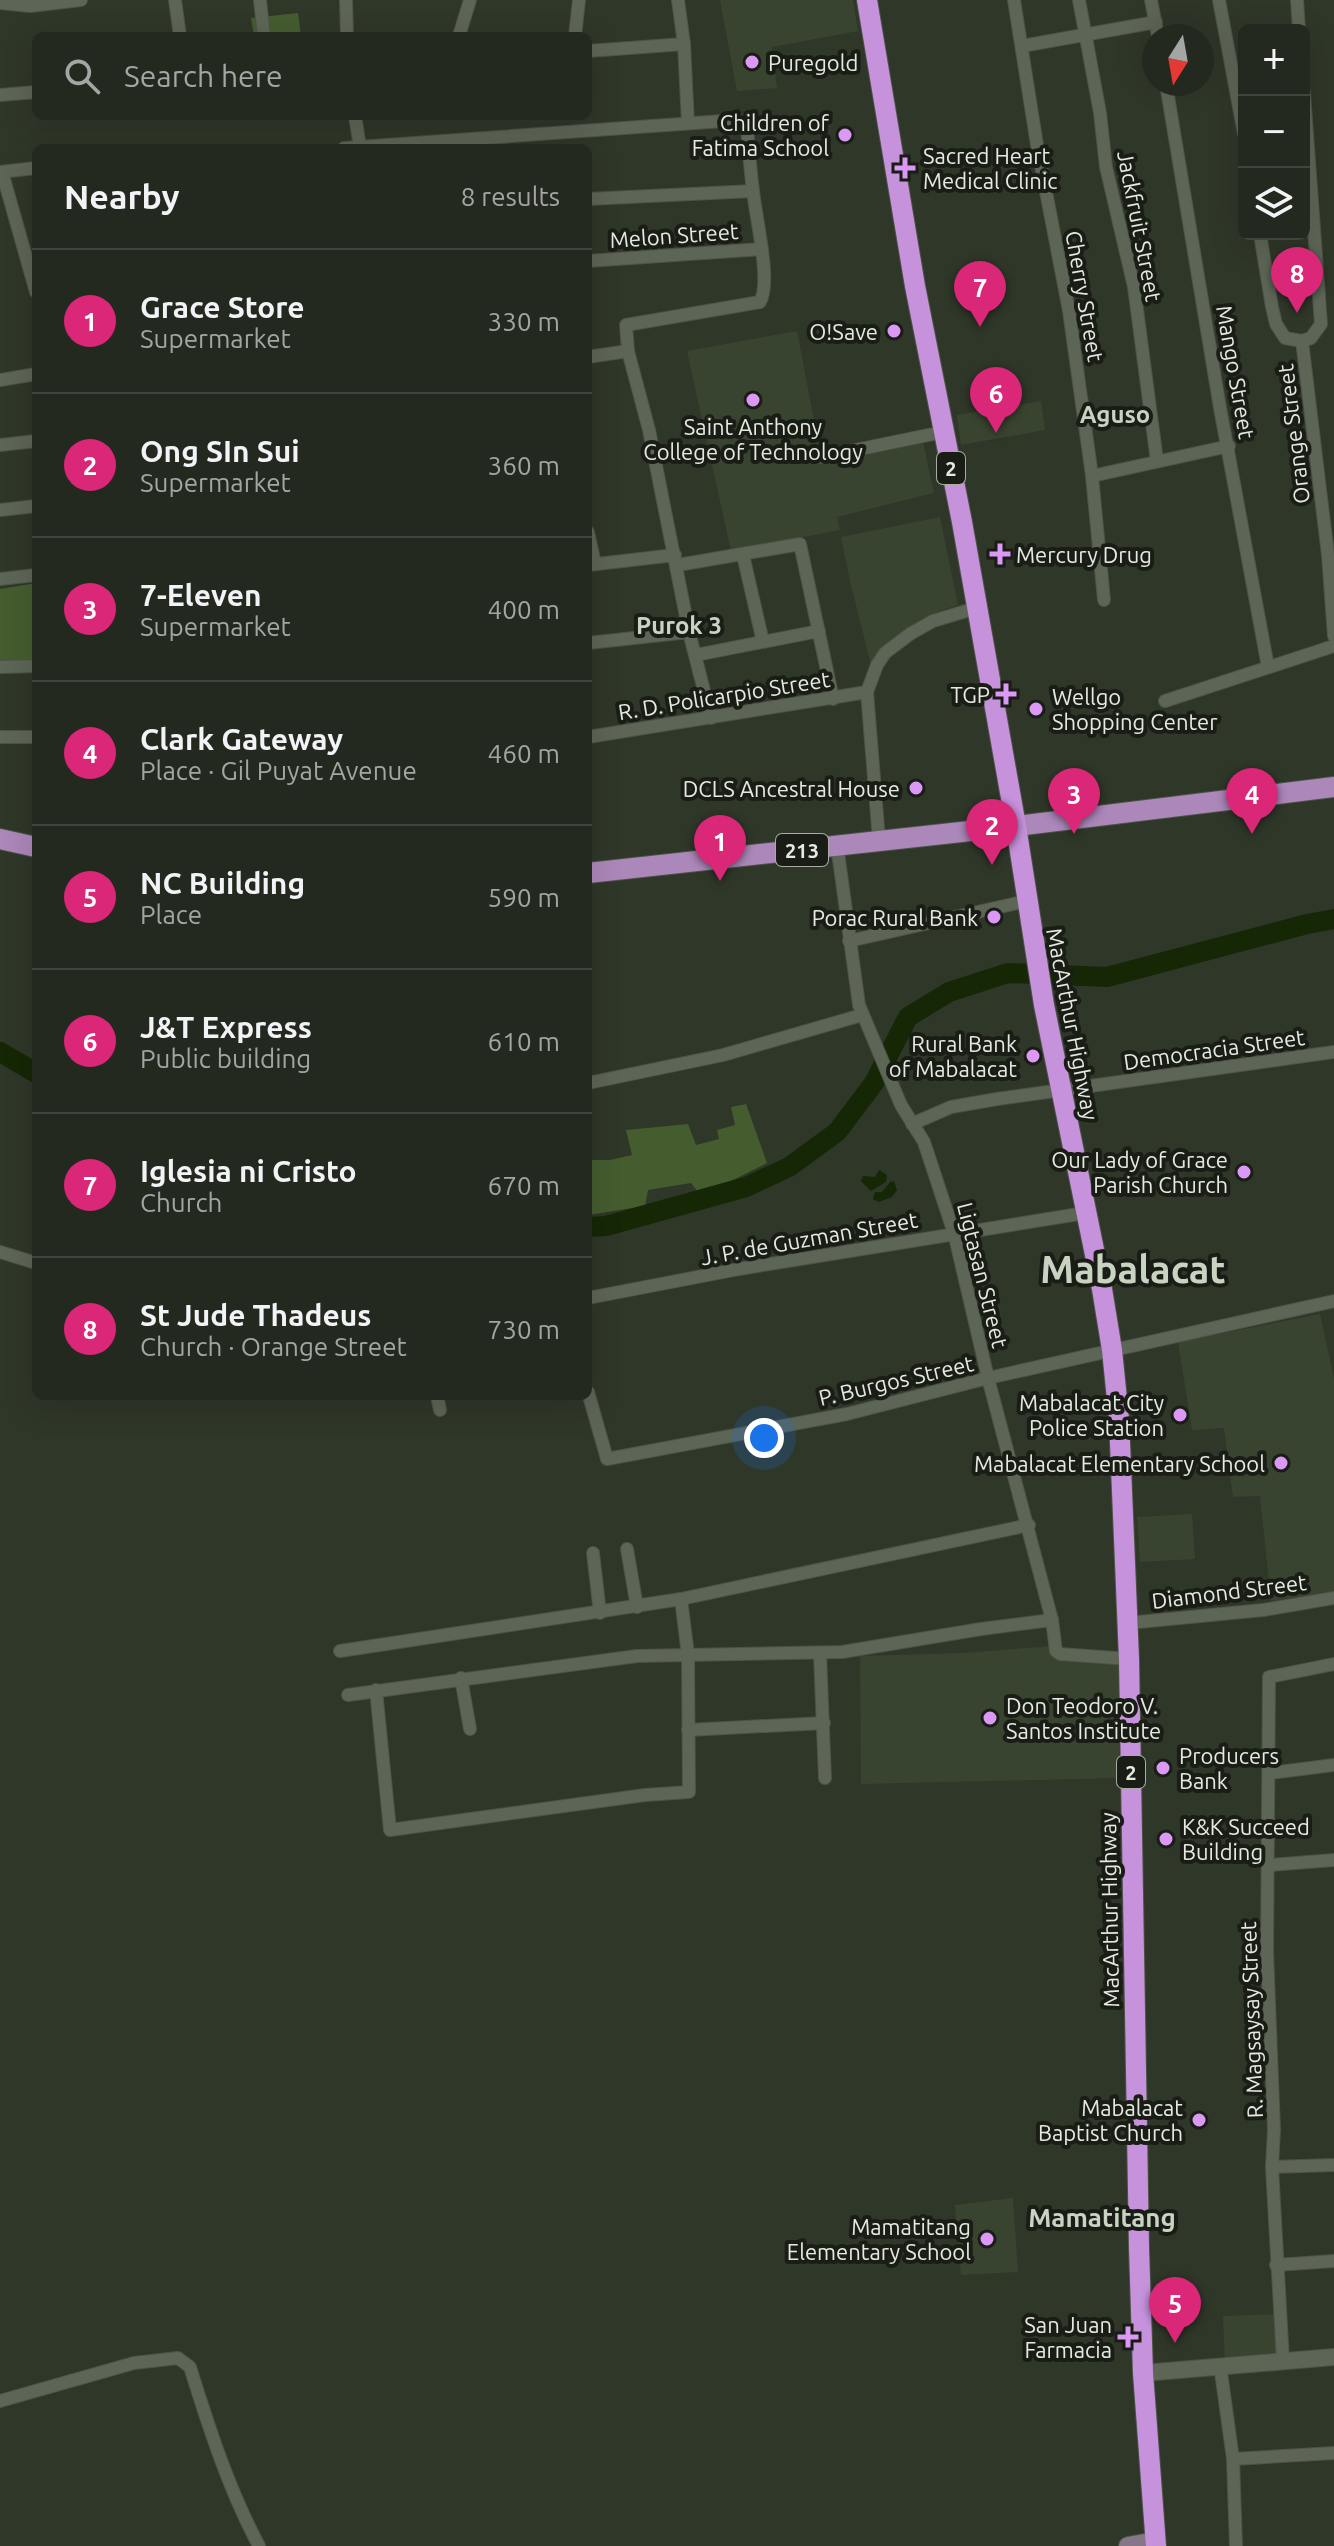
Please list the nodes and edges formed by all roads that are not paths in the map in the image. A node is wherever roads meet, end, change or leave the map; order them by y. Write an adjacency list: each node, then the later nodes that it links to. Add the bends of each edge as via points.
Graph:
1 (81, 0): 14 (street, via 30,6)
2 (175, 0): 17 (street)
3 (260, 0): 18 (street)
4 (346, 0): 19 (street)
5 (470, 0): 20 (street)
6 (579, 0): 21 (street)
7 (678, 0): 23 (street)
8 (867, 0): 49 (highway, MacArthur Highway / 2)
9 (1014, 0): 24 (street, Cherry Street)
10 (1079, 0): 22 (street, Jackfruit Street)
11 (1151, 0): 15 (street)
12 (1219, 0): 30 (street)
13 (1297, 0): 16 (street)
14 (0, 3)
15 (1156, 22): 22 (street)
16 (1299, 24)
17 (179, 32)
18 (264, 32)
19 (347, 32)
20 (460, 32)
21 (575, 32)
22 (1085, 34): 24 (street); 54 (street, Jackfruit Street, via 1106,167 1134,287)
23 (684, 44): 25 (street); 32 (street)
24 (1022, 46): 55 (street, Cherry Street)
25 (592, 51)
26 (32, 92): 27 (street)
27 (0, 95)
28 (1168, 96): 52 (street, Mango Street)
29 (1304, 96): 44 (street, Orange Street, via 1321,324)
30 (1238, 102)
31 (356, 120): 34 (street)
32 (688, 123): 33 (street); 38 (street, via 737,120 747,127)
33 (509, 142): 35 (street)
34 (360, 144)
35 (466, 144)
36 (32, 168): 37 (street)
37 (1, 172): 43 (street)
38 (753, 191): 39 (street); 41 (street)
39 (592, 199)
40 (1261, 240): 44 (street, via 1276,324 1285,338)
41 (762, 249): 42 (street, Melon Street); 45 (street, via 765,290 760,302 626,325)
42 (592, 261)
43 (32, 278)
44 (1302, 341): 67 (street, Orange Street)
45 (628, 351): 46 (street); 59 (street)
46 (592, 356)
47 (32, 375): 48 (street)
48 (0, 380)
49 (943, 432): 53 (street); 64 (highway, MacArthur Highway / 2)
50 (32, 441): 51 (street)
51 (0, 445)
52 (1229, 446): 54 (street); 74 (street, Mango Street)
53 (821, 457)
54 (1157, 461): 55 (street)
55 (1092, 476): 63 (street, Cherry Street)
56 (32, 506): 57 (street)
57 (0, 510)
58 (743, 555): 59 (street); 65 (street, via 800,544); 68 (street)
59 (676, 560): 60 (street); 66 (street)
60 (592, 565)
61 (32, 575): 62 (street)
62 (0, 579)
63 (1104, 600)
64 (976, 608): 75 (street, via 933,621 885,653); 83 (highway, MacArthur Highway / 2)
65 (819, 631): 68 (street); 76 (street)
66 (689, 632): 69 (street); 71 (street)
67 (1334, 636)
68 (763, 642): 71 (street)
69 (592, 643)
70 (1334, 646): 74 (street)
71 (696, 655): 78 (street)
72 (32, 666): 73 (street)
73 (0, 667)
74 (1268, 667): 77 (street)
75 (867, 692): 76 (street, R. D. Policarpio Street); 85 (street)
76 (833, 699): 78 (street, R. D. Policarpio Street)
77 (1165, 701)
78 (711, 718): 79 (street, R. D. Policarpio Street)
79 (592, 736)
80 (0, 737): 81 (street)
81 (32, 737)
82 (1334, 787): 83 (main road, 213)
83 (1016, 826): 85 (main road, 213); 89 (highway, MacArthur Highway / 2)
84 (0, 839): 87 (main road)
85 (879, 840): 86 (main road, 213)
86 (837, 845): 88 (main road, 213); 90 (street, Ligtasan Street)
87 (32, 846)
88 (592, 873)
89 (1026, 901): 90 (street); 94 (highway, MacArthur Highway / 2)
90 (849, 941): 91 (street, Ligtasan Street)
91 (862, 1015): 93 (street, via 723,1055); 95 (street, Ligtasan Street)
92 (1334, 1052): 94 (street, Democracia Street)
93 (592, 1082)
94 (1061, 1090): 95 (street, Democracia Street, via 951,1107); 96 (highway, MacArthur Highway / 2)
95 (912, 1124): 97 (street, Ligtasan Street, via 924,1142)
96 (1085, 1213): 97 (street, J. P. de Guzman Street); 102 (highway, MacArthur Highway / 2)
97 (954, 1233): 100 (street, J. P. de Guzman Street); 103 (street, Ligtasan Street)
98 (0, 1252): 99 (street)
99 (32, 1262)
100 (592, 1297)
101 (1334, 1301): 102 (street, P. Burgos Street)
102 (1112, 1350): 103 (street, P. Burgos Street); 115 (highway, MacArthur Highway / 2)
103 (988, 1378): 105 (street, P. Burgos Street, via 847,1414 607,1459); 107 (street, Ligtasan Street)
104 (438, 1400): 106 (street)
105 (590, 1400)
106 (440, 1410)
107 (1029, 1525): 111 (street); 114 (street, Ligtasan Street)
108 (627, 1549): 112 (street)
109 (593, 1553): 113 (street)
110 (1334, 1598): 115 (street, Diamond Street)
111 (681, 1599): 112 (street); 118 (street)
112 (637, 1607): 113 (street)
113 (600, 1613): 116 (street)
114 (1052, 1620): 117 (street); 119 (street, Ligtasan Street, via 1060,1654)
115 (1128, 1623): 119 (highway, MacArthur Highway / 2)
116 (340, 1651)
117 (820, 1654): 118 (street); 124 (street)
118 (688, 1655): 121 (street, via 637,1656); 126 (street)
119 (1129, 1659): 139 (highway, MacArthur Highway / 2)
120 (1334, 1664): 128 (street, R. Magsaysay Street, via 1269,1677)
121 (461, 1678): 122 (street); 125 (street)
122 (376, 1690): 123 (street); 126 (street, via 390,1830 689,1792)
123 (348, 1695)
124 (824, 1723): 126 (street); 129 (street)
125 (470, 1729)
126 (688, 1730)
127 (1334, 1765): 128 (street)
128 (1270, 1773): 131 (street, R. Magsaysay Street)
129 (825, 1778)
130 (1334, 1860): 131 (street)
131 (1269, 1865): 133 (street, R. Magsaysay Street)
132 (1334, 2165): 133 (street)
133 (1272, 2167): 135 (street, R. Magsaysay Street)
134 (1334, 2261): 135 (street)
135 (1276, 2265): 137 (street, R. Magsaysay Street)
136 (1334, 2357): 137 (street)
137 (1283, 2361): 138 (street)
138 (1220, 2365): 139 (street); 142 (street)
139 (1143, 2373): 143 (highway, MacArthur Highway / 2)
140 (0, 2401): 144 (street, via 134,2363 184,2361)
141 (1334, 2453): 142 (street)
142 (1233, 2459): 146 (street)
143 (1156, 2544): 145 (main road)
144 (259, 2546)
145 (1128, 2546)
146 (1236, 2546)

